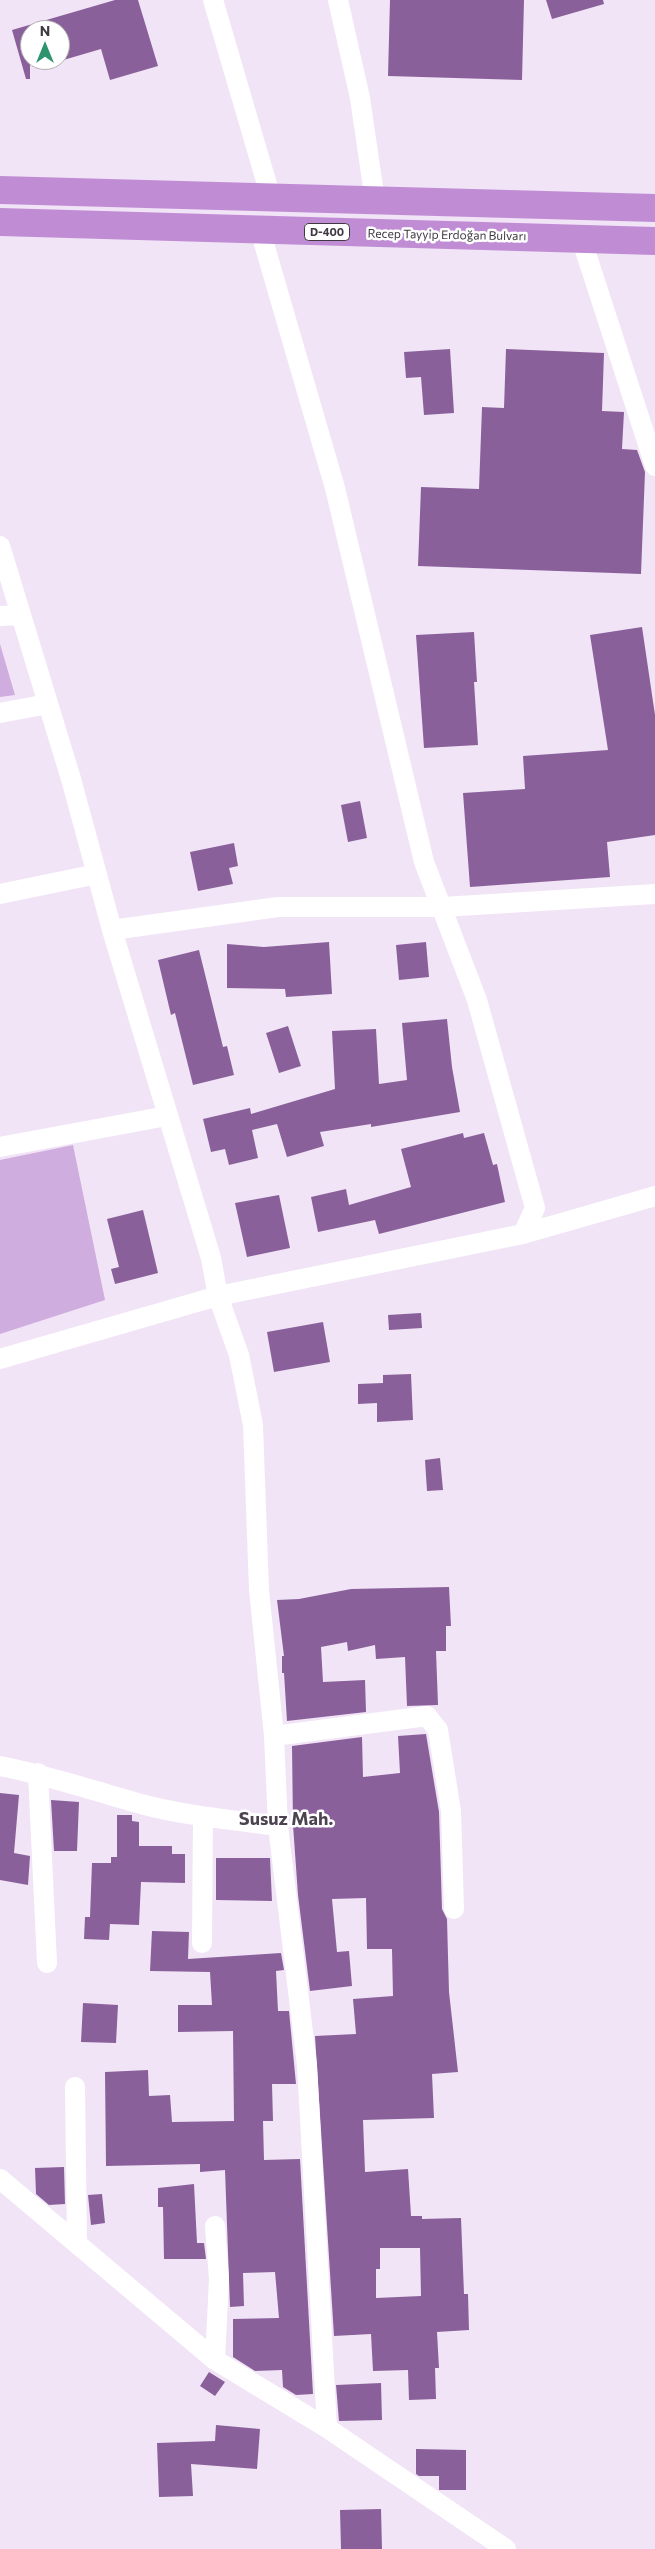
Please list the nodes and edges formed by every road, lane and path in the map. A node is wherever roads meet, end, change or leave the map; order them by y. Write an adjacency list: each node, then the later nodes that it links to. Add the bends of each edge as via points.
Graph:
1 (213, 0): 4 (street)
2 (338, 0): 5 (street, via 360,98)
3 (1, 186): 4 (highway)
4 (271, 198): 5 (highway)
5 (375, 201): 6 (highway)
6 (655, 208)
7 (0, 222): 8 (highway, Recep Tayyip Erdoğan Bulvarı / D-400)
8 (260, 230): 9 (highway, Recep Tayyip Erdoğan Bulvarı / D-400); 20 (street, via 335,488 424,862)
9 (581, 238): 10 (highway, Recep Tayyip Erdoğan Bulvarı / D-400); 11 (street)
10 (655, 241)
11 (655, 466)
12 (0, 546): 13 (street)
13 (21, 615): 14 (street); 15 (street)
14 (0, 616)
15 (48, 704): 16 (street); 17 (street)
16 (0, 713)
17 (97, 874): 18 (street); 21 (street)
18 (0, 894)
19 (655, 894): 20 (street)
20 (443, 907): 21 (street, via 278,907); 25 (street, via 478,1000 535,1208)
21 (112, 930): 22 (street)
22 (167, 1116): 23 (street); 26 (street, via 212,1258)
23 (0, 1147)
24 (655, 1196): 25 (street)
25 (523, 1234): 26 (street)
26 (218, 1296): 27 (street); 28 (street, via 239,1355 252,1425 260,1590)
27 (0, 1359)
28 (274, 1736): 32 (street); 33 (street, via 427,1716 434,1723 440,1739 450,1811)
29 (0, 1766): 30 (street)
30 (38, 1773): 31 (street, via 142,1804); 35 (street)
31 (203, 1817): 32 (street); 34 (street)
32 (278, 1826): 41 (street, via 307,2065)
33 (454, 1909)
34 (202, 1943)
35 (47, 1963)
36 (75, 2088): 39 (street)
37 (0, 2179): 39 (street)
38 (215, 2226): 40 (street, via 219,2279)
39 (77, 2244): 40 (street)
40 (215, 2360): 41 (street)
41 (327, 2428): 42 (street)
42 (506, 2549)

